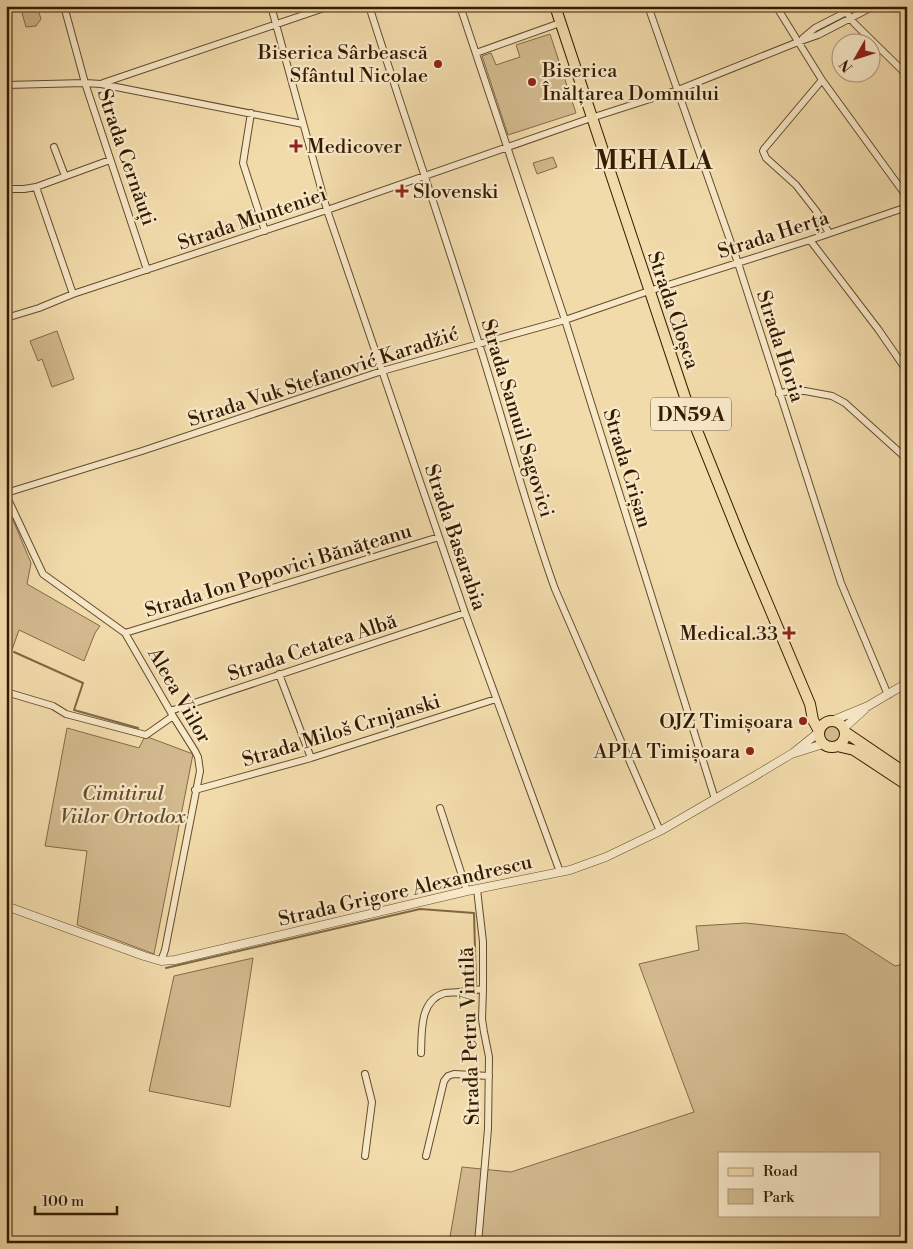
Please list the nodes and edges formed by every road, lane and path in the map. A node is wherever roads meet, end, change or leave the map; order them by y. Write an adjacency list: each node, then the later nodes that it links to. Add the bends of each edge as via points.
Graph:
1 (64, 6): 19 (street, Strada Cernăuți)
2 (271, 6): 13 (street, Strada Basarabia)
3 (330, 6): 13 (street)
4 (370, 6): 31 (street, Strada Samuil Sagovici)
5 (460, 6): 15 (street)
6 (554, 6): 12 (main road, Strada Cloșca / DN59A)
7 (648, 6): 23 (street, Strada Horia)
8 (776, 6): 14 (street)
9 (858, 6): 11 (street)
10 (874, 6): 11 (street)
11 (848, 15): 14 (street, Strada Munteniei, via 815,28); 17 (street)
12 (560, 22): 15 (street); 25 (main road, Strada Cloșca / DN59A)
13 (276, 25): 16 (street); 26 (street, Strada Basarabia)
14 (798, 42): 18 (street); 23 (street, Strada Munteniei)
15 (476, 53): 28 (street, Strada Crișan)
16 (136, 72): 20 (street); 22 (street, via 130,82)
17 (907, 75)
18 (822, 80): 34 (street); 38 (street, via 763,151 766,158 796,184)
19 (85, 83): 20 (street); 21 (street); 29 (street, Strada Cernăuți)
20 (101, 84): 22 (street)
21 (6, 85)
22 (138, 90): 24 (street)
23 (678, 90): 25 (street, Strada Munteniei); 40 (street, Strada Horia)
24 (250, 113): 26 (street); 37 (street, via 243,163)
25 (591, 118): 28 (street, Strada Munteniei); 42 (main road, Strada Cloșca / DN59A)
26 (303, 124): 36 (street, Strada Basarabia)
27 (54, 147): 30 (street)
28 (507, 147): 31 (street, Strada Munteniei); 45 (street, Strada Crișan)
29 (110, 160): 30 (street); 41 (street, Strada Cernăuți)
30 (65, 176): 32 (street)
31 (424, 176): 36 (street, Strada Munteniei); 46 (street, Strada Samuil Sagovici)
32 (36, 187): 33 (street); 43 (street)
33 (6, 189)
34 (907, 197)
35 (907, 207): 38 (street, Strada Herța)
36 (327, 210): 37 (street, Strada Munteniei); 48 (street, Strada Basarabia)
37 (265, 231): 41 (street, Strada Munteniei)
38 (829, 234): 39 (street, Strada Herța)
39 (810, 240): 40 (street, Strada Herța); 47 (street)
40 (738, 263): 42 (street, Strada Herța); 49 (street, Strada Horia)
41 (147, 270): 43 (street, Strada Munteniei)
42 (649, 291): 45 (street, Strada Vuk Stefanović Karadžić); 60 (main road, Strada Cloșca / DN59A, via 692,418)
43 (73, 294): 44 (street, Strada Munteniei)
44 (6, 318)
45 (564, 320): 46 (street, Strada Vuk Stefanović Karadžić); 73 (street, Strada Crișan)
46 (479, 343): 48 (street, Strada Vuk Stefanović Karadžić); 75 (street, Strada Samuil Sagovici, via 555,589)
47 (907, 371)
48 (382, 372): 51 (street, Strada Vuk Stefanović Karadžić); 52 (street, Strada Basarabia)
49 (780, 394): 50 (street, via 804,391 832,396 845,403); 58 (street, Strada Horia, via 842,583)
50 (907, 459)
51 (6, 494): 54 (street, Aleea Viilor, via 43,574)
52 (440, 537): 53 (street, Strada Basarabia); 54 (street, Strada Ion Popovici Bănățeanu)
53 (465, 614): 55 (street, Strada Cetatea Albă); 59 (street, Strada Basarabia)
54 (126, 633): 62 (street, Aleea Viilor)
55 (280, 674): 62 (street, Strada Cetatea Albă); 69 (street)
56 (907, 683): 58 (street)
57 (6, 692): 62 (street, Strada Cetatea Albă, via 53,706 66,714 146,735)
58 (888, 695): 61 (street)
59 (496, 699): 69 (street, Strada Miloš Crnjanski); 76 (street, Strada Basarabia)
60 (810, 704): 63 (main road, Strada Cloșca / DN59A); 65 (main road, Strada Cloșca / DN59A)
61 (868, 706): 63 (street); 64 (street)
62 (171, 713): 72 (street, Aleea Viilor, via 200,763)
63 (831, 720): 64 (main road, DN59A, via 839,722); 65 (main road, via 822,724)
64 (845, 730): 67 (main road, via 843,741); 70 (main road, DN59A)
65 (819, 732): 66 (main road, DN59A); 68 (street, Strada Grigore Alexandrescu)
66 (823, 744): 67 (main road); 68 (street, Strada Grigore Alexandrescu)
67 (837, 746): 71 (main road, via 854,750)
68 (793, 753): 73 (street, Strada Grigore Alexandrescu)
69 (310, 758): 72 (street, Strada Miloš Crnjanski)
70 (907, 774)
71 (907, 786)
72 (195, 790): 80 (street, Aleea Viilor)
73 (716, 799): 75 (street, Strada Grigore Alexandrescu)
74 (440, 808): 78 (street)
75 (660, 831): 76 (street, Strada Grigore Alexandrescu, via 606,858)
76 (560, 872): 77 (street, Strada Grigore Alexandrescu)
77 (477, 889): 78 (street, Strada Grigore Alexandrescu); 81 (street, Strada Petru Vintilă)
78 (467, 891): 80 (street, Strada Grigore Alexandrescu)
79 (6, 906): 80 (street, Strada Grigore Alexandrescu)
80 (161, 961)
81 (484, 988): 82 (street, via 445,993 428,1004 422,1028); 84 (street, Strada Petru Vintilă, via 482,1019)
82 (421, 1053)
83 (365, 1074): 85 (street, via 372,1102)
84 (489, 1076): 86 (street, via 454,1074 444,1081); 87 (street, Strada Petru Vintilă)
85 (366, 1156)
86 (426, 1156)
87 (478, 1243)

